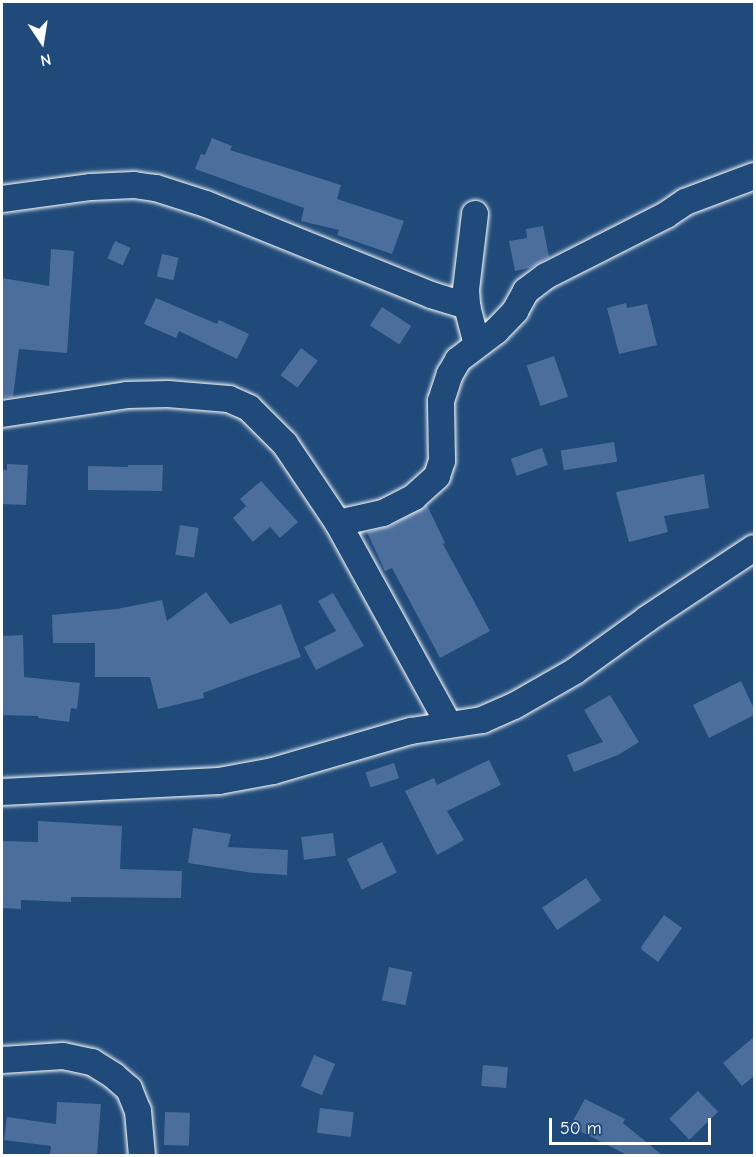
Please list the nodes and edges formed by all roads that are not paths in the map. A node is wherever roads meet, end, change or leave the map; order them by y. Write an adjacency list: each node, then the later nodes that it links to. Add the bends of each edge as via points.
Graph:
1 (754, 176): 5 (street, via 685,202 546,276 526,291 515,311 496,331)
2 (2, 199): 4 (street, via 91,187 156,188)
3 (475, 214): 4 (street)
4 (466, 306): 5 (street)
5 (477, 345): 7 (street, via 458,360 442,392 442,461 437,476 414,498 383,513)
6 (2, 414): 7 (street, via 127,395 229,399 249,408 279,437)
7 (338, 524): 9 (street)
8 (754, 548): 9 (street, via 549,687 498,714)
9 (449, 725): 10 (street, via 411,731 273,771 219,781)
10 (2, 792)
11 (2, 1060): 12 (street, via 63,1056 92,1062 114,1076 129,1089 138,1111)
12 (142, 1155)

